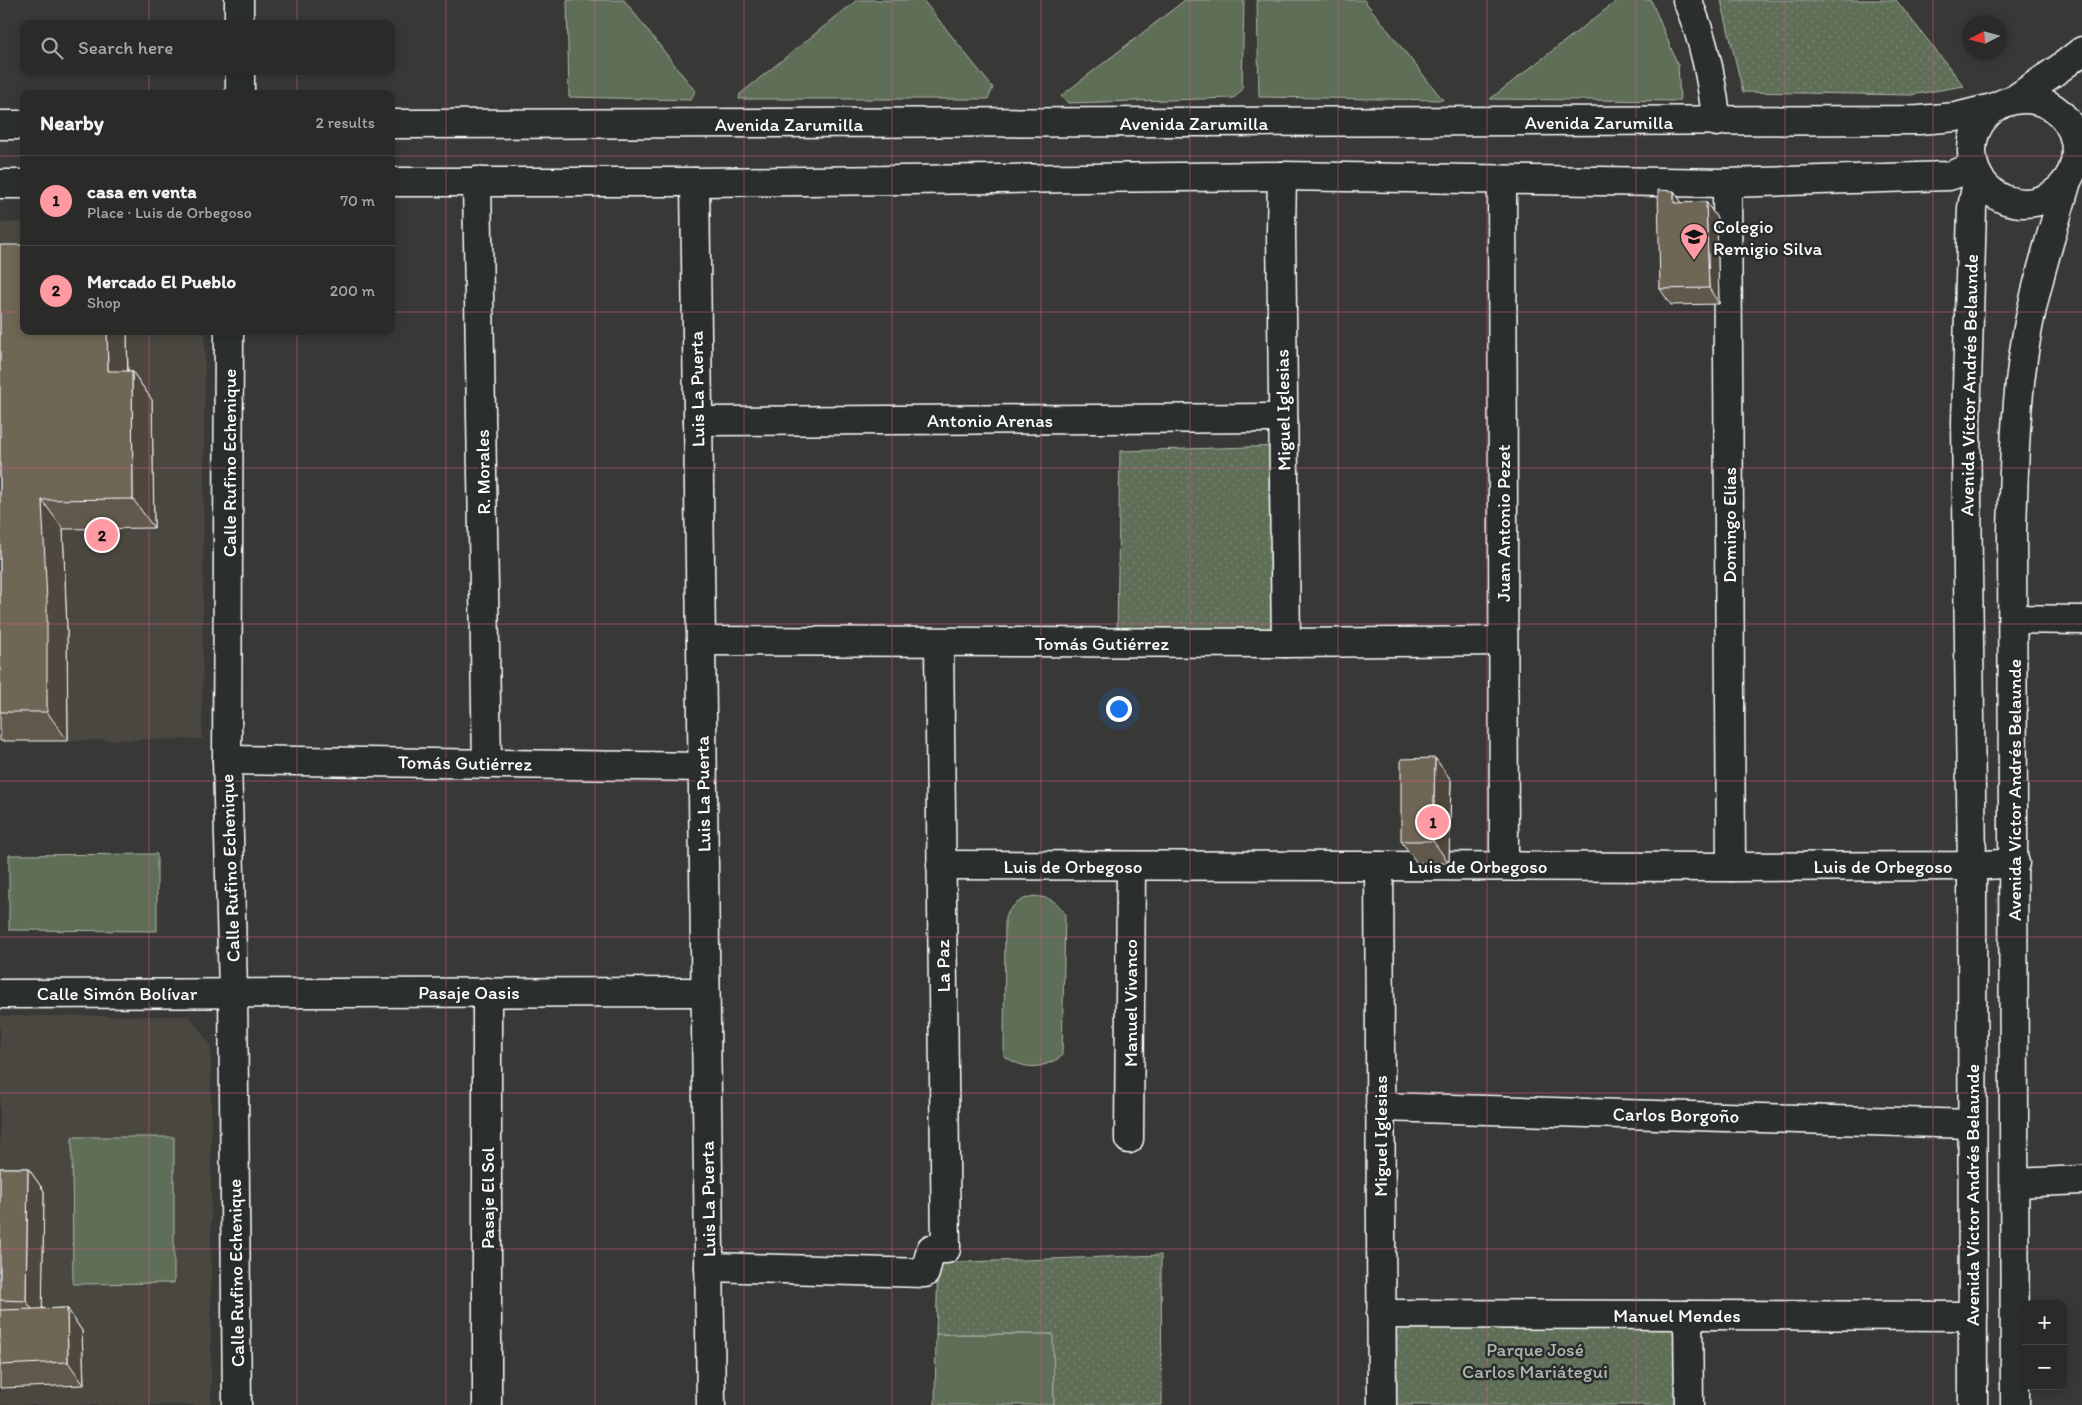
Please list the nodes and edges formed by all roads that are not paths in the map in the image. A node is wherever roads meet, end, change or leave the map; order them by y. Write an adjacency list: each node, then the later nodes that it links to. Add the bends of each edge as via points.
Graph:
1 (239, 0): 3 (street)
2 (1687, 0): 8 (street, via 1709,68)
3 (239, 20)
4 (2082, 51): 7 (street, Avenida Zarumilla)
5 (240, 75): 6 (street)
6 (240, 90)
7 (2005, 103): 8 (street, Avenida Zarumilla, via 1956,117 1919,120); 12 (street, via 2036,100 2054,108 2068,123 2076,143); 13 (street, via 1982,118 1974,133 1972,150)
8 (1717, 122): 9 (street, Avenida Zarumilla)
9 (395, 124)
10 (0, 125): 11 (street)
11 (20, 125)
12 (2074, 167): 13 (street, via 2054,194 2038,201 2021,203 2004,199 1989,190); 25 (street, Avenida Víctor Andrés Belaunde, via 2044,262 2026,338 2016,416)
13 (1976, 172): 19 (street, via 1949,176); 40 (street, Avenida Víctor Andrés Belaunde, via 1972,208 1966,423)
14 (1282, 176): 15 (street); 18 (street); 23 (street, Miguel Iglesias)
15 (1502, 180): 19 (street); 28 (street, Juan Antonio Pezet)
16 (477, 181): 17 (street); 18 (street); 32 (street, R. Morales)
17 (395, 182)
18 (695, 182): 24 (street, Luis La Puerta)
19 (1727, 183): 39 (street, Domingo Elías)
20 (0, 184): 21 (street)
21 (20, 184)
22 (229, 335): 31 (street, Calle Rufino Echenique)
23 (1283, 418): 24 (street, Antonio Arenas); 30 (street, Miguel Iglesias)
24 (698, 421): 27 (street, Luis La Puerta)
25 (2013, 619): 26 (street); 34 (street, Avenida Víctor Andrés Belaunde)
26 (2082, 620)
27 (701, 641): 29 (street, Tomás Gutiérrez); 33 (street, Luis La Puerta)
28 (1503, 641): 30 (street, Tomás Gutiérrez); 38 (street, Juan Antonio Pezet)
29 (939, 643): 30 (street, Tomás Gutiérrez); 35 (street, La Paz)
30 (1286, 643)
31 (227, 760): 32 (street, Tomás Gutiérrez); 41 (street, Calle Rufino Echenique)
32 (487, 764): 33 (street, Tomás Gutiérrez)
33 (702, 767): 43 (street, Luis La Puerta)
34 (2015, 864): 40 (street, Luis de Orbegoso); 49 (street, Avenida Víctor Andrés Belaunde)
35 (942, 865): 36 (street, Luis de Orbegoso); 50 (street, La Paz, via 946,1249 931,1249 925,1273)
36 (1131, 866): 37 (street, Luis de Orbegoso); 47 (street, Manuel Vivanco)
37 (1379, 866): 38 (street, Luis de Orbegoso); 45 (street, Miguel Iglesias)
38 (1504, 866): 39 (street, Luis de Orbegoso)
39 (1731, 866): 40 (street, Luis de Orbegoso)
40 (1972, 866): 46 (street, Avenida Víctor Andrés Belaunde)
41 (233, 992): 42 (street, Pasaje Oasis); 44 (street, Calle Simón Bolívar); 54 (street, Calle Rufino Echenique)
42 (487, 992): 43 (street, Pasaje Oasis); 55 (street, Pasaje El Sol)
43 (705, 992): 50 (street, Luis La Puerta)
44 (0, 994)
45 (1380, 1107): 46 (street, Carlos Borgoño); 51 (street, Miguel Iglesias)
46 (1972, 1124): 53 (street, Avenida Víctor Andrés Belaunde)
47 (1129, 1140)
48 (2082, 1180): 49 (street)
49 (2015, 1183): 60 (street, Avenida Víctor Andrés Belaunde)
50 (709, 1267): 56 (street, Luis La Puerta)
51 (1382, 1314): 52 (street, Manuel Mendes); 57 (street, Miguel Iglesias)
52 (1688, 1316): 53 (street, Manuel Mendes); 58 (street)
53 (1973, 1316): 59 (street, Avenida Víctor Andrés Belaunde)
54 (238, 1405)
55 (487, 1405)
56 (711, 1405)
57 (1382, 1405)
58 (1689, 1405)
59 (1973, 1405)
60 (2015, 1405)

